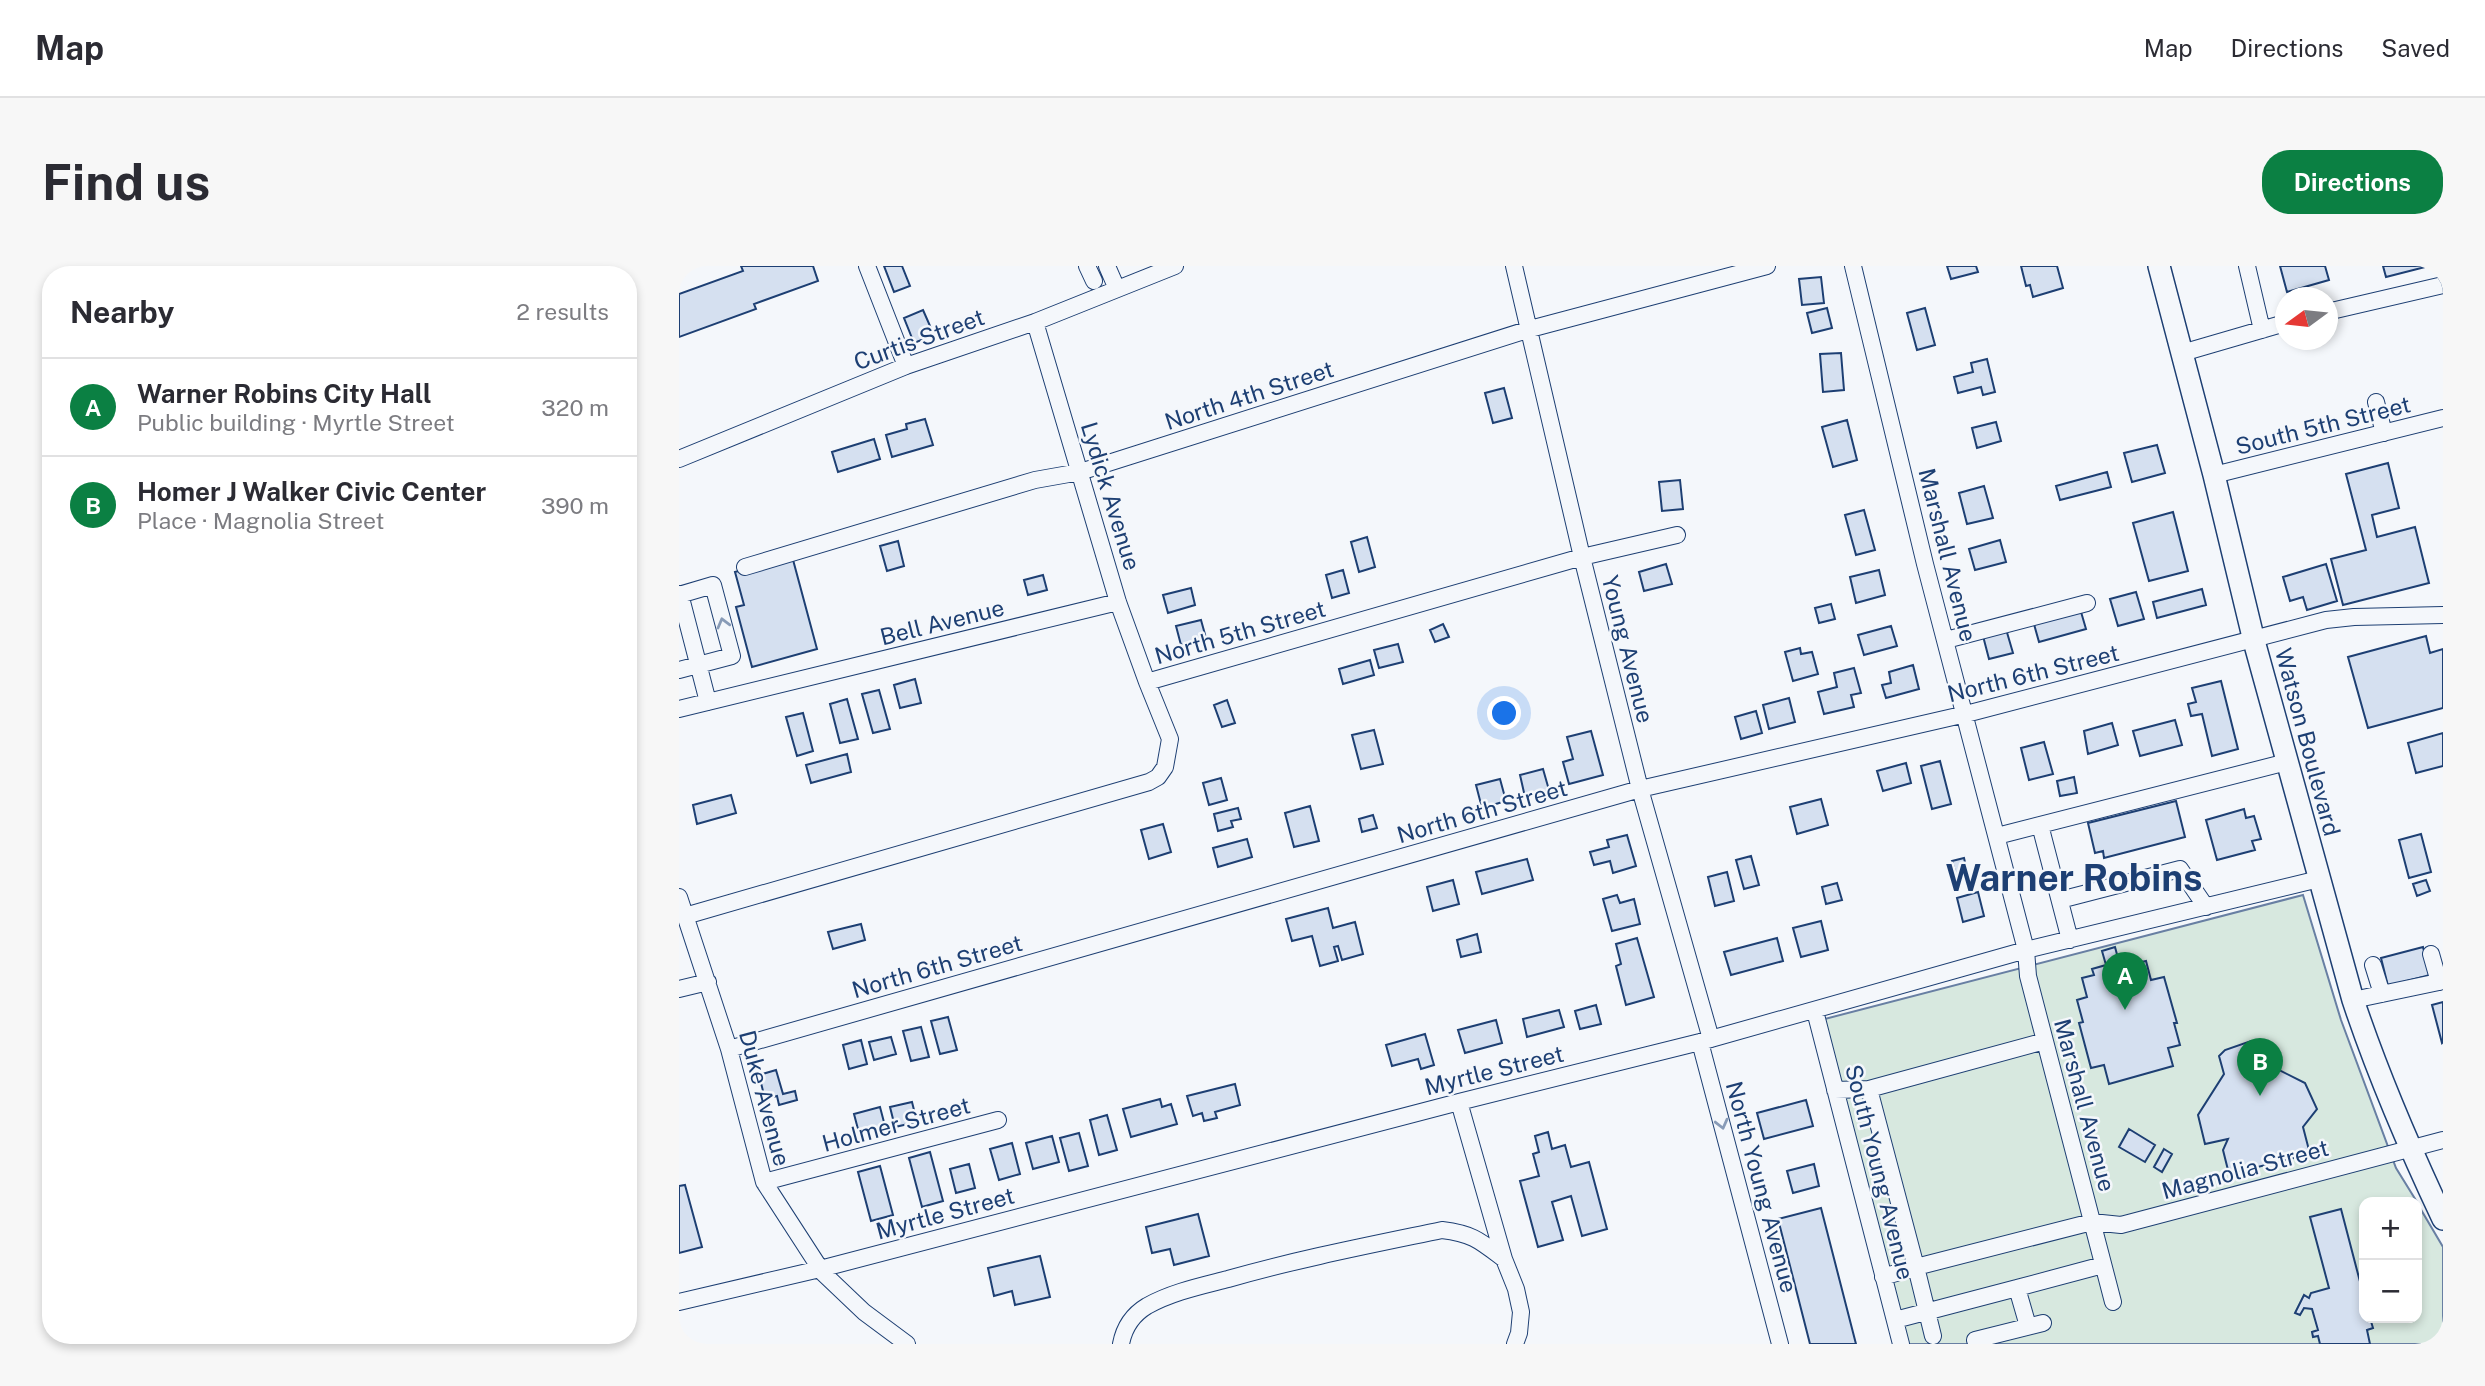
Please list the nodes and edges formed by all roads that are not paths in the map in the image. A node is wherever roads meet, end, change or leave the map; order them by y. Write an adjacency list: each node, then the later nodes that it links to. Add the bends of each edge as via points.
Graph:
1 (867, 266): 17 (street)
2 (1107, 266): 10 (street)
3 (1175, 266): 10 (street, Curtis Street)
4 (1514, 266): 14 (street, Young Avenue)
5 (1767, 266): 14 (street, North 4th Street)
6 (1853, 266): 31 (street, Marshall Avenue)
7 (2159, 266): 16 (main road, Watson Boulevard)
8 (2246, 266): 15 (street)
9 (2443, 285): 11 (street)
10 (1118, 289): 12 (street, Curtis Street)
11 (2338, 309)
12 (1035, 322): 17 (street, Curtis Street); 22 (street, Lydick Avenue)
13 (2275, 326): 15 (street)
14 (1529, 329): 22 (street, North 4th Street); 25 (street, Young Avenue)
15 (2262, 330): 16 (street)
16 (2182, 353): 23 (main road, Watson Boulevard)
17 (906, 366): 21 (street, Curtis Street)
18 (2376, 402): 20 (street)
19 (2443, 418): 20 (street, South 5th Street)
20 (2384, 433): 23 (street, South 5th Street)
21 (679, 458)
22 (1080, 472): 26 (street, North 4th Street, via 1035,480); 28 (street, Lydick Avenue)
23 (2214, 475): 32 (main road, Watson Boulevard)
24 (1677, 535): 25 (street, North 5th Street)
25 (1582, 557): 35 (street, North 5th Street); 40 (street, Young Avenue)
26 (745, 567)
27 (680, 594): 33 (street); 33 (street, one-way to 27, via 732,656 713,585)
28 (1118, 602): 35 (street, Lydick Avenue); 36 (street, Bell Avenue)
29 (2087, 603): 31 (street)
30 (2443, 615): 32 (street, North 6th Street, via 2326,620)
31 (1946, 640): 38 (street, Marshall Avenue)
32 (2254, 641): 38 (street, North 6th Street); 39 (main road, Watson Boulevard)
33 (698, 665): 34 (street); 36 (street)
34 (679, 670)
35 (1147, 682): 47 (street, North 5th Street, via 1170,739 1165,766 1149,782)
36 (708, 702): 37 (street, Bell Avenue)
37 (679, 709)
38 (1966, 714): 40 (street, North 6th Street); 42 (street, Marshall Avenue)
39 (2287, 762): 41 (street); 43 (main road, Watson Boulevard)
40 (1640, 789): 58 (street, Young Avenue); 60 (street, North 6th Street)
41 (2040, 825): 42 (street); 45 (street)
42 (1997, 836): 49 (street, Marshall Avenue)
43 (2319, 879): 46 (street, Myrtle Street); 56 (main road, Watson Boulevard)
44 (679, 897): 47 (street, Duke Avenue)
45 (2060, 900): 46 (street, via 2181,869); 48 (street)
46 (2206, 907): 48 (street, Myrtle Street)
47 (684, 916): 52 (street, Duke Avenue)
48 (2070, 940): 49 (street, Myrtle Street)
49 (2026, 950): 57 (street, Myrtle Street); 59 (street, Marshall Avenue)
50 (2431, 954): 53 (street)
51 (2373, 965): 55 (street)
52 (708, 982): 54 (street); 60 (street, Duke Avenue)
53 (2441, 982): 55 (street)
54 (679, 989)
55 (2382, 995): 56 (street)
56 (2353, 1000): 66 (main road, Watson Boulevard)
57 (1815, 1011): 58 (street, Myrtle Street); 62 (street, South Young Avenue)
58 (1705, 1040): 63 (street, Myrtle Street); 85 (street, North Young Avenue, one-way to 85)
59 (2045, 1041): 61 (street); 69 (street, Marshall Avenue)
60 (729, 1049): 67 (street, Duke Avenue)
61 (1869, 1089): 62 (street); 72 (street)
62 (1835, 1090): 74 (street, South Young Avenue)
63 (1459, 1102): 70 (street); 73 (street, Myrtle Street)
64 (998, 1120): 67 (street, Holmer Street)
65 (2443, 1140): 66 (street, Magnolia Street)
66 (2410, 1149): 68 (main road, Watson Boulevard); 69 (street, Magnolia Street, via 2120,1225)
67 (764, 1182): 73 (street, Duke Avenue)
68 (2443, 1219)
69 (2091, 1222): 71 (street, Marshall Avenue); 72 (street, Magnolia Street)
70 (1504, 1259): 83 (street, via 1465,1233 1442,1230 1266,1268 1175,1293 1146,1307 1124,1330); 84 (street, via 1521,1312)
71 (2103, 1265): 75 (street); 77 (street, Marshall Avenue)
72 (1916, 1267): 74 (street, Magnolia Street); 78 (street)
73 (820, 1269): 76 (street, Myrtle Street); 82 (street, Duke Avenue, via 864,1312)
74 (1883, 1277): 79 (street, South Young Avenue)
75 (2017, 1288): 78 (street); 81 (street, via 2035,1324)
76 (679, 1302)
77 (2113, 1302)
78 (1927, 1311): 79 (street); 80 (street)
79 (1895, 1320): 86 (street, South Young Avenue)
80 (1933, 1336)
81 (1975, 1340)
82 (907, 1344)
83 (1121, 1344)
84 (1515, 1344)
85 (1780, 1344)
86 (1901, 1344)

